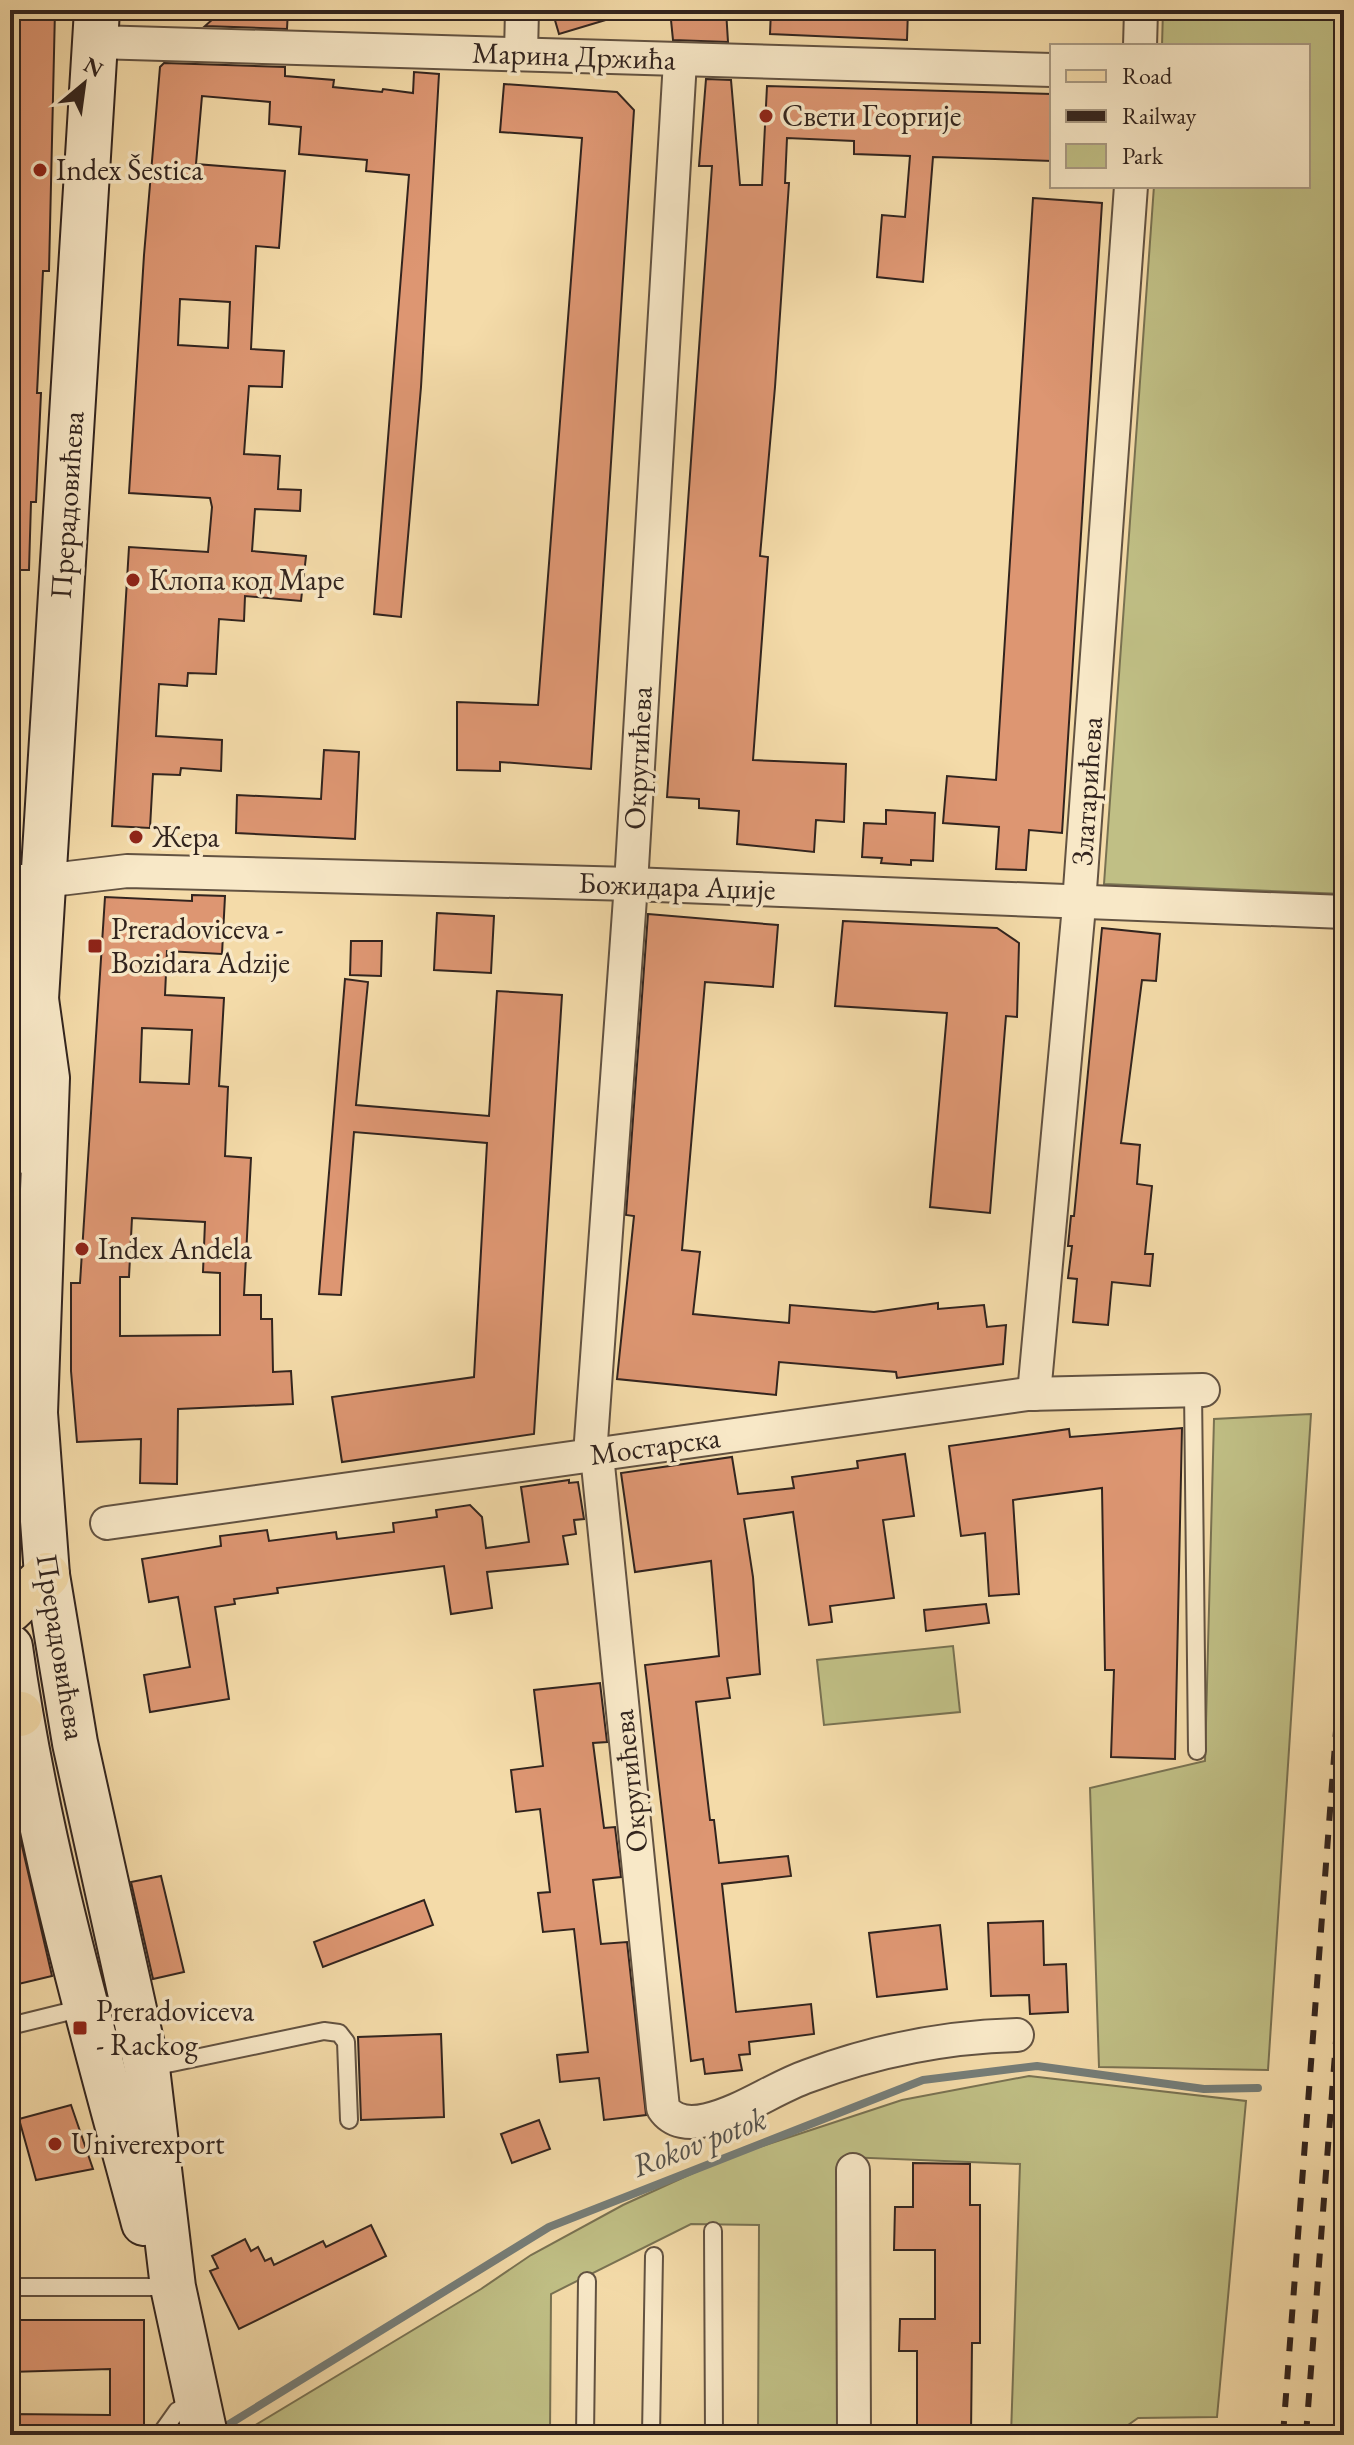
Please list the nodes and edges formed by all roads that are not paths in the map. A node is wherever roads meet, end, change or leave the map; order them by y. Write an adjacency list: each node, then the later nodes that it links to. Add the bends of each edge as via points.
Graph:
1 (522, 10): 5 (street)
2 (1141, 10): 4 (street)
3 (97, 26): 5 (street, Марина Држића); 9 (main road, Прерадовићева)
4 (1140, 44)
5 (521, 53): 6 (street, Марина Држића)
6 (680, 61): 7 (street, Марина Држића); 10 (street, Округићева)
7 (1050, 70)
8 (1131, 188): 11 (street, Златарићева)
9 (26, 881): 10 (street, Божидара Аџије, via 127,871); 13 (main road, Прерадовићева)
10 (631, 884): 11 (street, Божидара Аџије); 17 (street, Округићева)
11 (1079, 902): 12 (street, Божидара Аџије); 16 (street, Златарићева)
12 (1344, 912)
13 (36, 999): 14 (main road, Прерадовићева); 19 (main road, Прерадовићева, via 47,1078)
14 (10, 1154)
15 (1198, 1390): 16 (street, Мостарска); 23 (lane)
16 (1034, 1394): 17 (street, Мостарска)
17 (593, 1455): 18 (street, Мостарска); 26 (street, Округићева, via 663,2108 679,2121 706,2120 806,2076 908,2045)
18 (107, 1523)
19 (35, 1571): 20 (main road); 27 (main road, Прерадовићева)
20 (10, 1610)
21 (10, 1647): 22 (main road, Прерадовићева)
22 (15, 1714): 24 (main road, Прерадовићева)
23 (1197, 1751)
24 (88, 2007): 25 (lane); 34 (main road, Прерадовићева, via 144,2224)
25 (10, 2026)
26 (1017, 2035)
27 (147, 2068): 28 (lane, via 324,2031 339,2033 346,2042); 34 (main road, Прерадовићева)
28 (349, 2120)
29 (853, 2170): 40 (street)
30 (713, 2231): 39 (lane)
31 (654, 2256): 38 (lane)
32 (587, 2281): 37 (lane)
33 (10, 2287): 34 (lane)
34 (173, 2287): 35 (main road, Прерадовићева)
35 (201, 2413): 36 (lane, via 177,2411)
36 (160, 2435)
37 (585, 2435)
38 (651, 2435)
39 (714, 2435)
40 (854, 2435)

